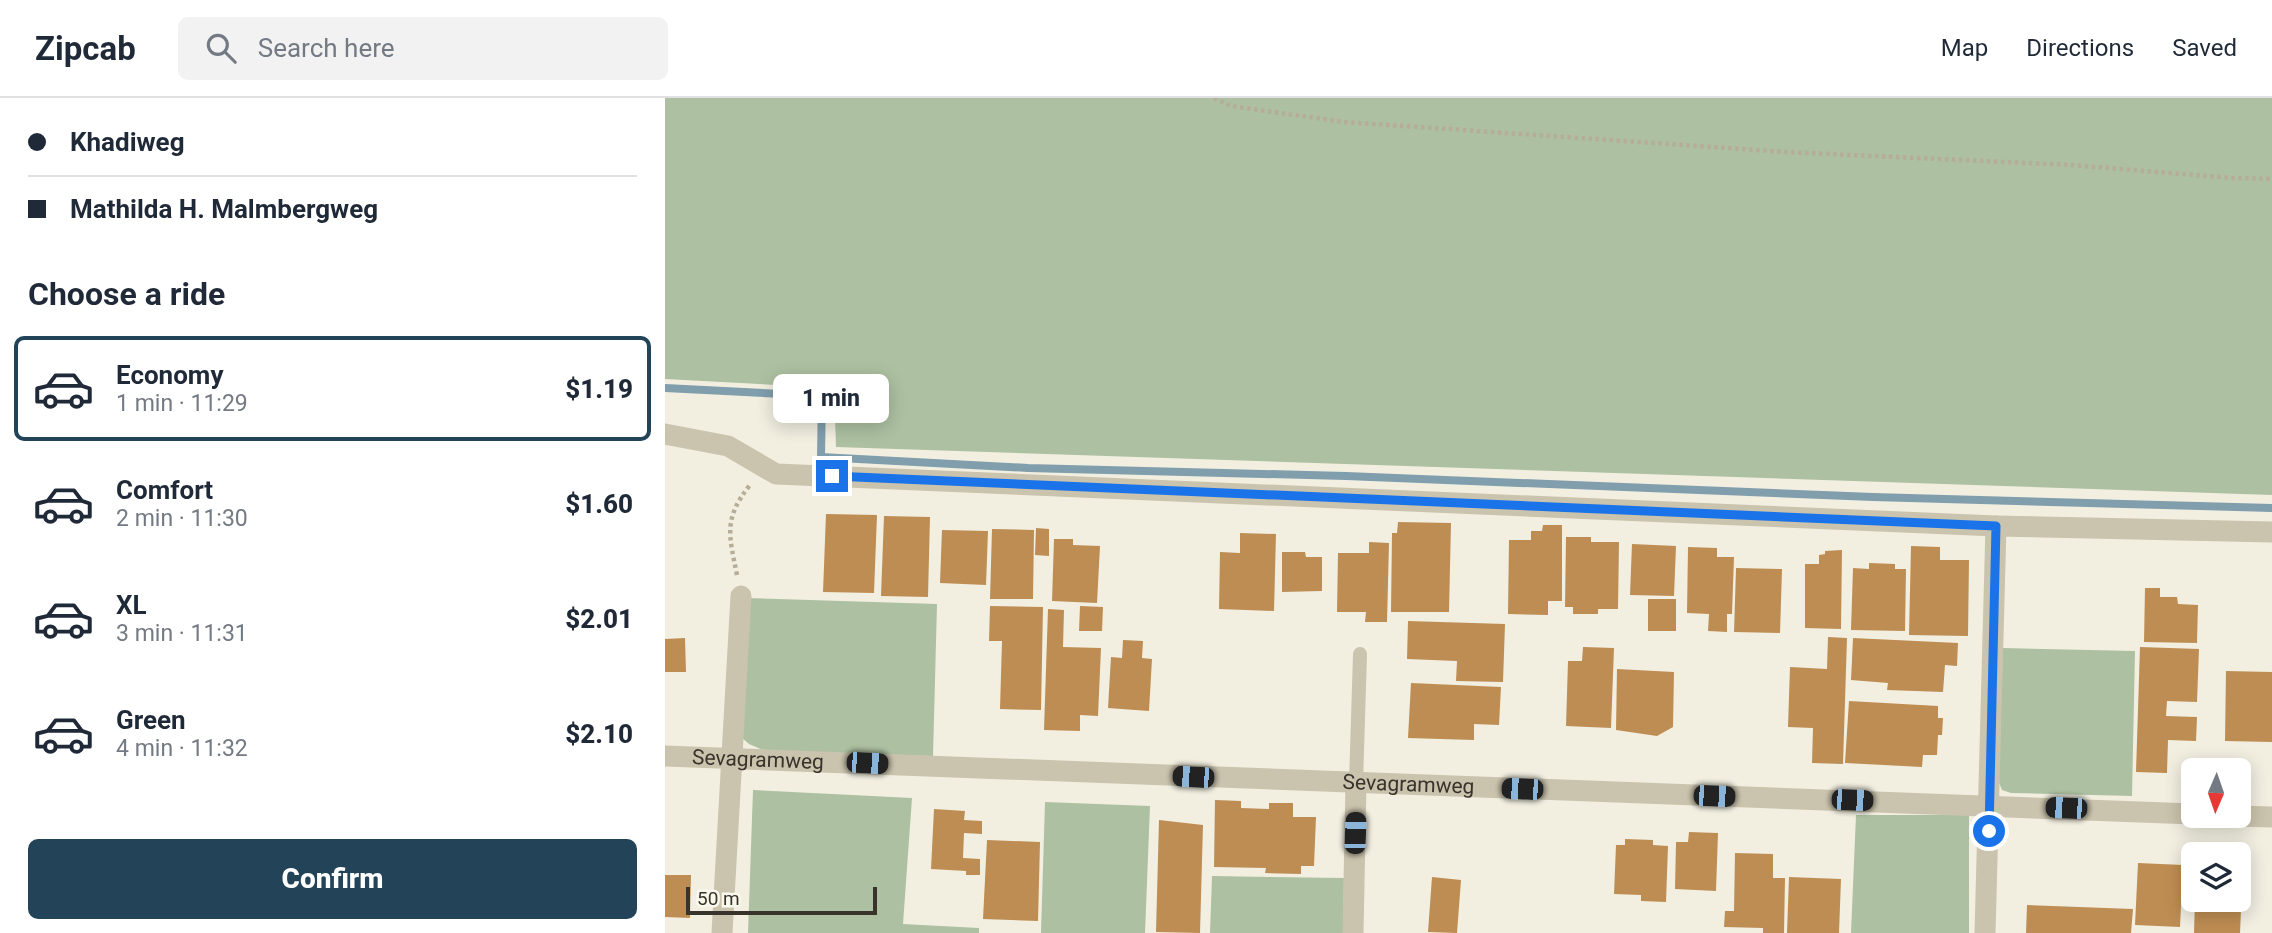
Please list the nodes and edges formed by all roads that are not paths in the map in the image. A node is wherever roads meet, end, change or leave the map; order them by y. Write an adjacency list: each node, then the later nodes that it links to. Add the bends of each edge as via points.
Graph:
1 (665, 434): 2 (street, via 728,446 776,474)
2 (1996, 526): 3 (street); 9 (street)
3 (2272, 532)
4 (741, 596): 7 (street)
5 (1360, 654): 8 (lane)
6 (665, 756): 7 (street, Sevagramweg)
7 (731, 758): 8 (street, Sevagramweg); 13 (street)
8 (1356, 783): 9 (street, Sevagramweg); 14 (street)
9 (1990, 805): 10 (street, Sevagramweg); 15 (street)
10 (2181, 813)
11 (2251, 816): 12 (street)
12 (2272, 817)
13 (722, 933)
14 (1353, 933)
15 (1986, 933)

